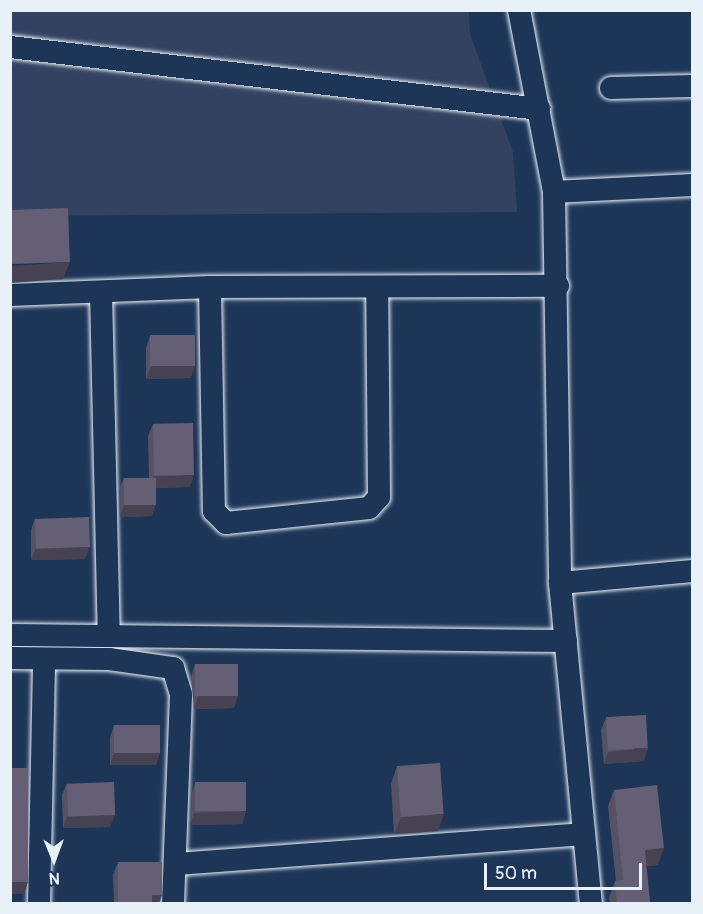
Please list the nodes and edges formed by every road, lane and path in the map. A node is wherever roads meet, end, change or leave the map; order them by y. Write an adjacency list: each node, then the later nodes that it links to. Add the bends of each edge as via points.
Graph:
1 (519, 10): 5 (street)
2 (10, 47): 5 (street)
3 (693, 86): 4 (street)
4 (611, 88)
5 (539, 109): 7 (street)
6 (693, 185): 7 (street)
7 (554, 192): 8 (street)
8 (558, 285): 10 (street); 14 (street)
9 (210, 287): 10 (street); 10 (street, via 214,511 226,523 369,508 379,497); 11 (street)
10 (377, 288)
11 (101, 292): 12 (street); 16 (street)
12 (10, 295)
13 (693, 571): 14 (street)
14 (560, 583): 17 (street)
15 (10, 635): 16 (street)
16 (109, 636): 17 (street)
17 (566, 641): 20 (street)
18 (10, 658): 19 (street)
19 (44, 659): 21 (street, via 109,659 173,668 181,695); 22 (street)
20 (584, 834): 21 (street); 24 (street)
21 (177, 864): 23 (street)
22 (39, 903)
23 (173, 903)
24 (591, 903)

